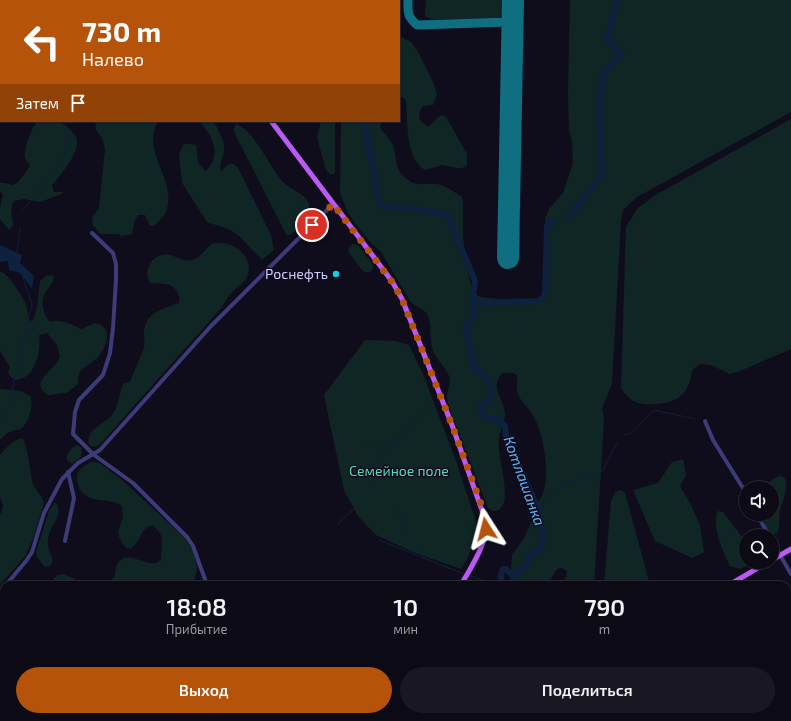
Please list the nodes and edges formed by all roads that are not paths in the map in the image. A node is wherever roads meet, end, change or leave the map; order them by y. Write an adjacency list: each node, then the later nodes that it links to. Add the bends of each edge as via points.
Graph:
1 (272, 122): 2 (main road)
2 (333, 204): 5 (street, via 211,326); 15 (main road, via 393,283 402,299 484,512 486,525 483,542)
3 (92, 234): 5 (street, via 113,253 116,276 113,328 107,365 103,375 79,400 75,412 73,434)
4 (705, 421): 7 (street, via 713,440)
5 (94, 455): 6 (street, via 78,463); 14 (street, via 133,483 187,536)
6 (68, 472): 8 (street, via 74,498); 13 (street, via 44,513 32,552)
7 (739, 482)
8 (65, 541)
9 (791, 549): 10 (main road)
10 (780, 555): 12 (street)
11 (756, 569): 16 (main road)
12 (791, 574)
13 (9, 581)
14 (206, 581)
15 (463, 581)
16 (736, 581)

